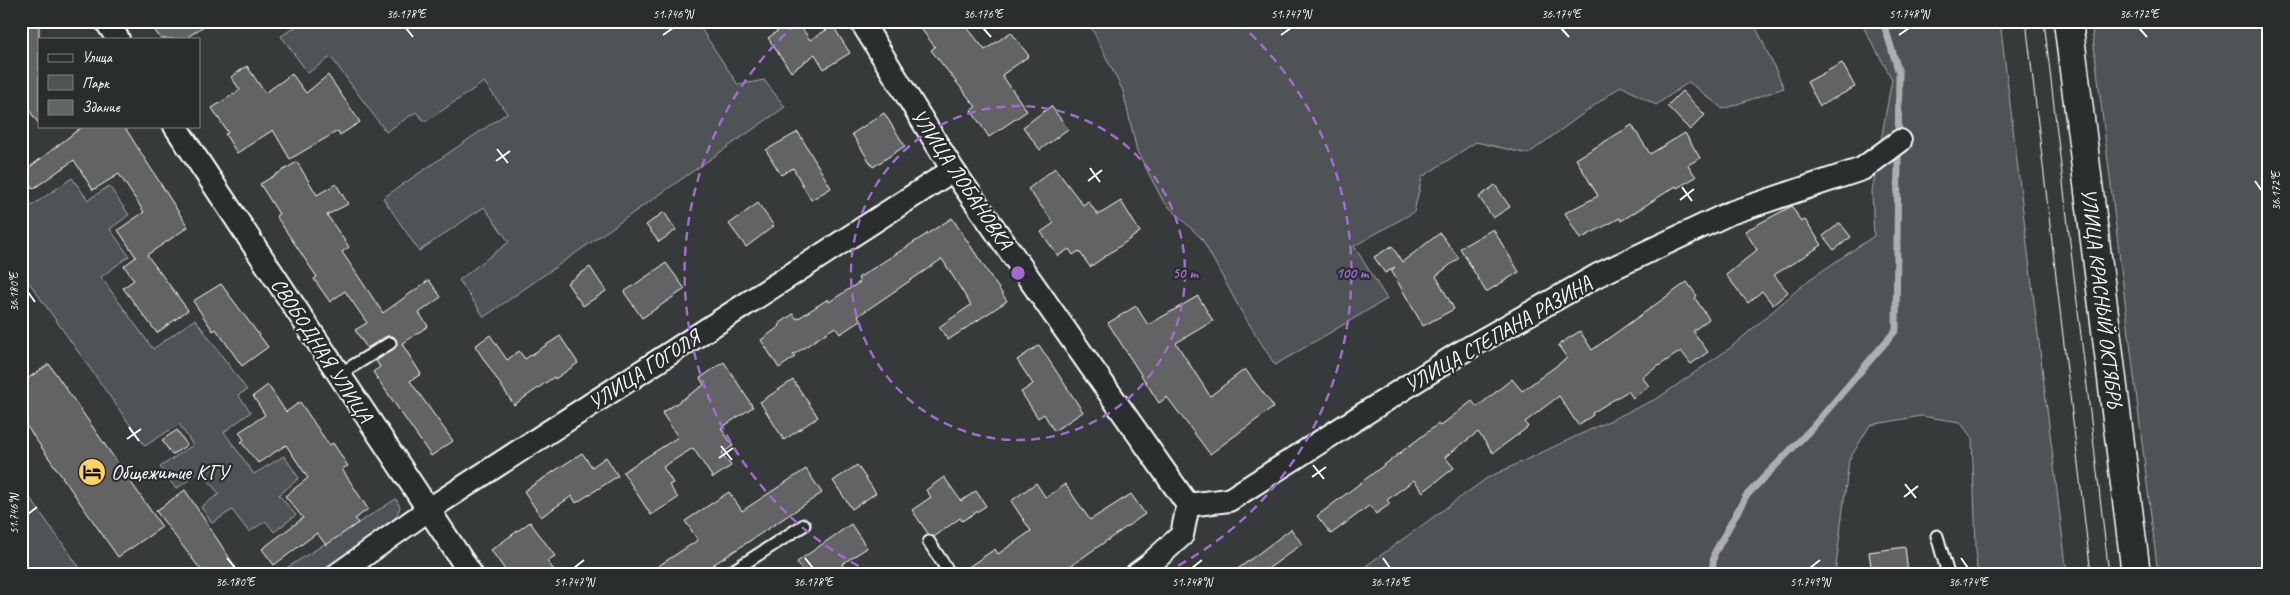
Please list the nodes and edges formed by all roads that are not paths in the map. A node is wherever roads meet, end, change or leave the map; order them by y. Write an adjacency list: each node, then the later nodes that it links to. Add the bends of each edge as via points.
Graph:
1 (106, 21): 4 (street)
2 (862, 21): 7 (street, УЛИЦА ЛОБАНОВКА)
3 (2068, 21): 21 (main road, УЛИЦА КРАСНЫЙ ОКТЯБРЬ)
4 (117, 38)
5 (176, 128): 9 (street, СВОБОДНАЯ УЛИЦА)
6 (1900, 141): 10 (street, УЛИЦА СТЕПАНА РАЗИНА, via 1862,169 1730,213 1598,275 1458,354 1229,500)
7 (953, 170): 10 (street, УЛИЦА ЛОБАНОВКА); 11 (street, УЛИЦА ГОГОЛЯ)
8 (390, 343): 9 (lane)
9 (338, 375): 11 (street, СВОБОДНАЯ УЛИЦА)
10 (1188, 505): 19 (street, via 1182,535)
11 (428, 510): 15 (street, УЛИЦА ГОГОЛЯ); 16 (street, СВОБОДНАЯ УЛИЦА)
12 (804, 526): 17 (lane)
13 (1937, 536): 20 (lane)
14 (929, 542): 18 (lane)
15 (338, 574)
16 (471, 574)
17 (728, 574)
18 (950, 574)
19 (1137, 574)
20 (1948, 574)
21 (2136, 574)

